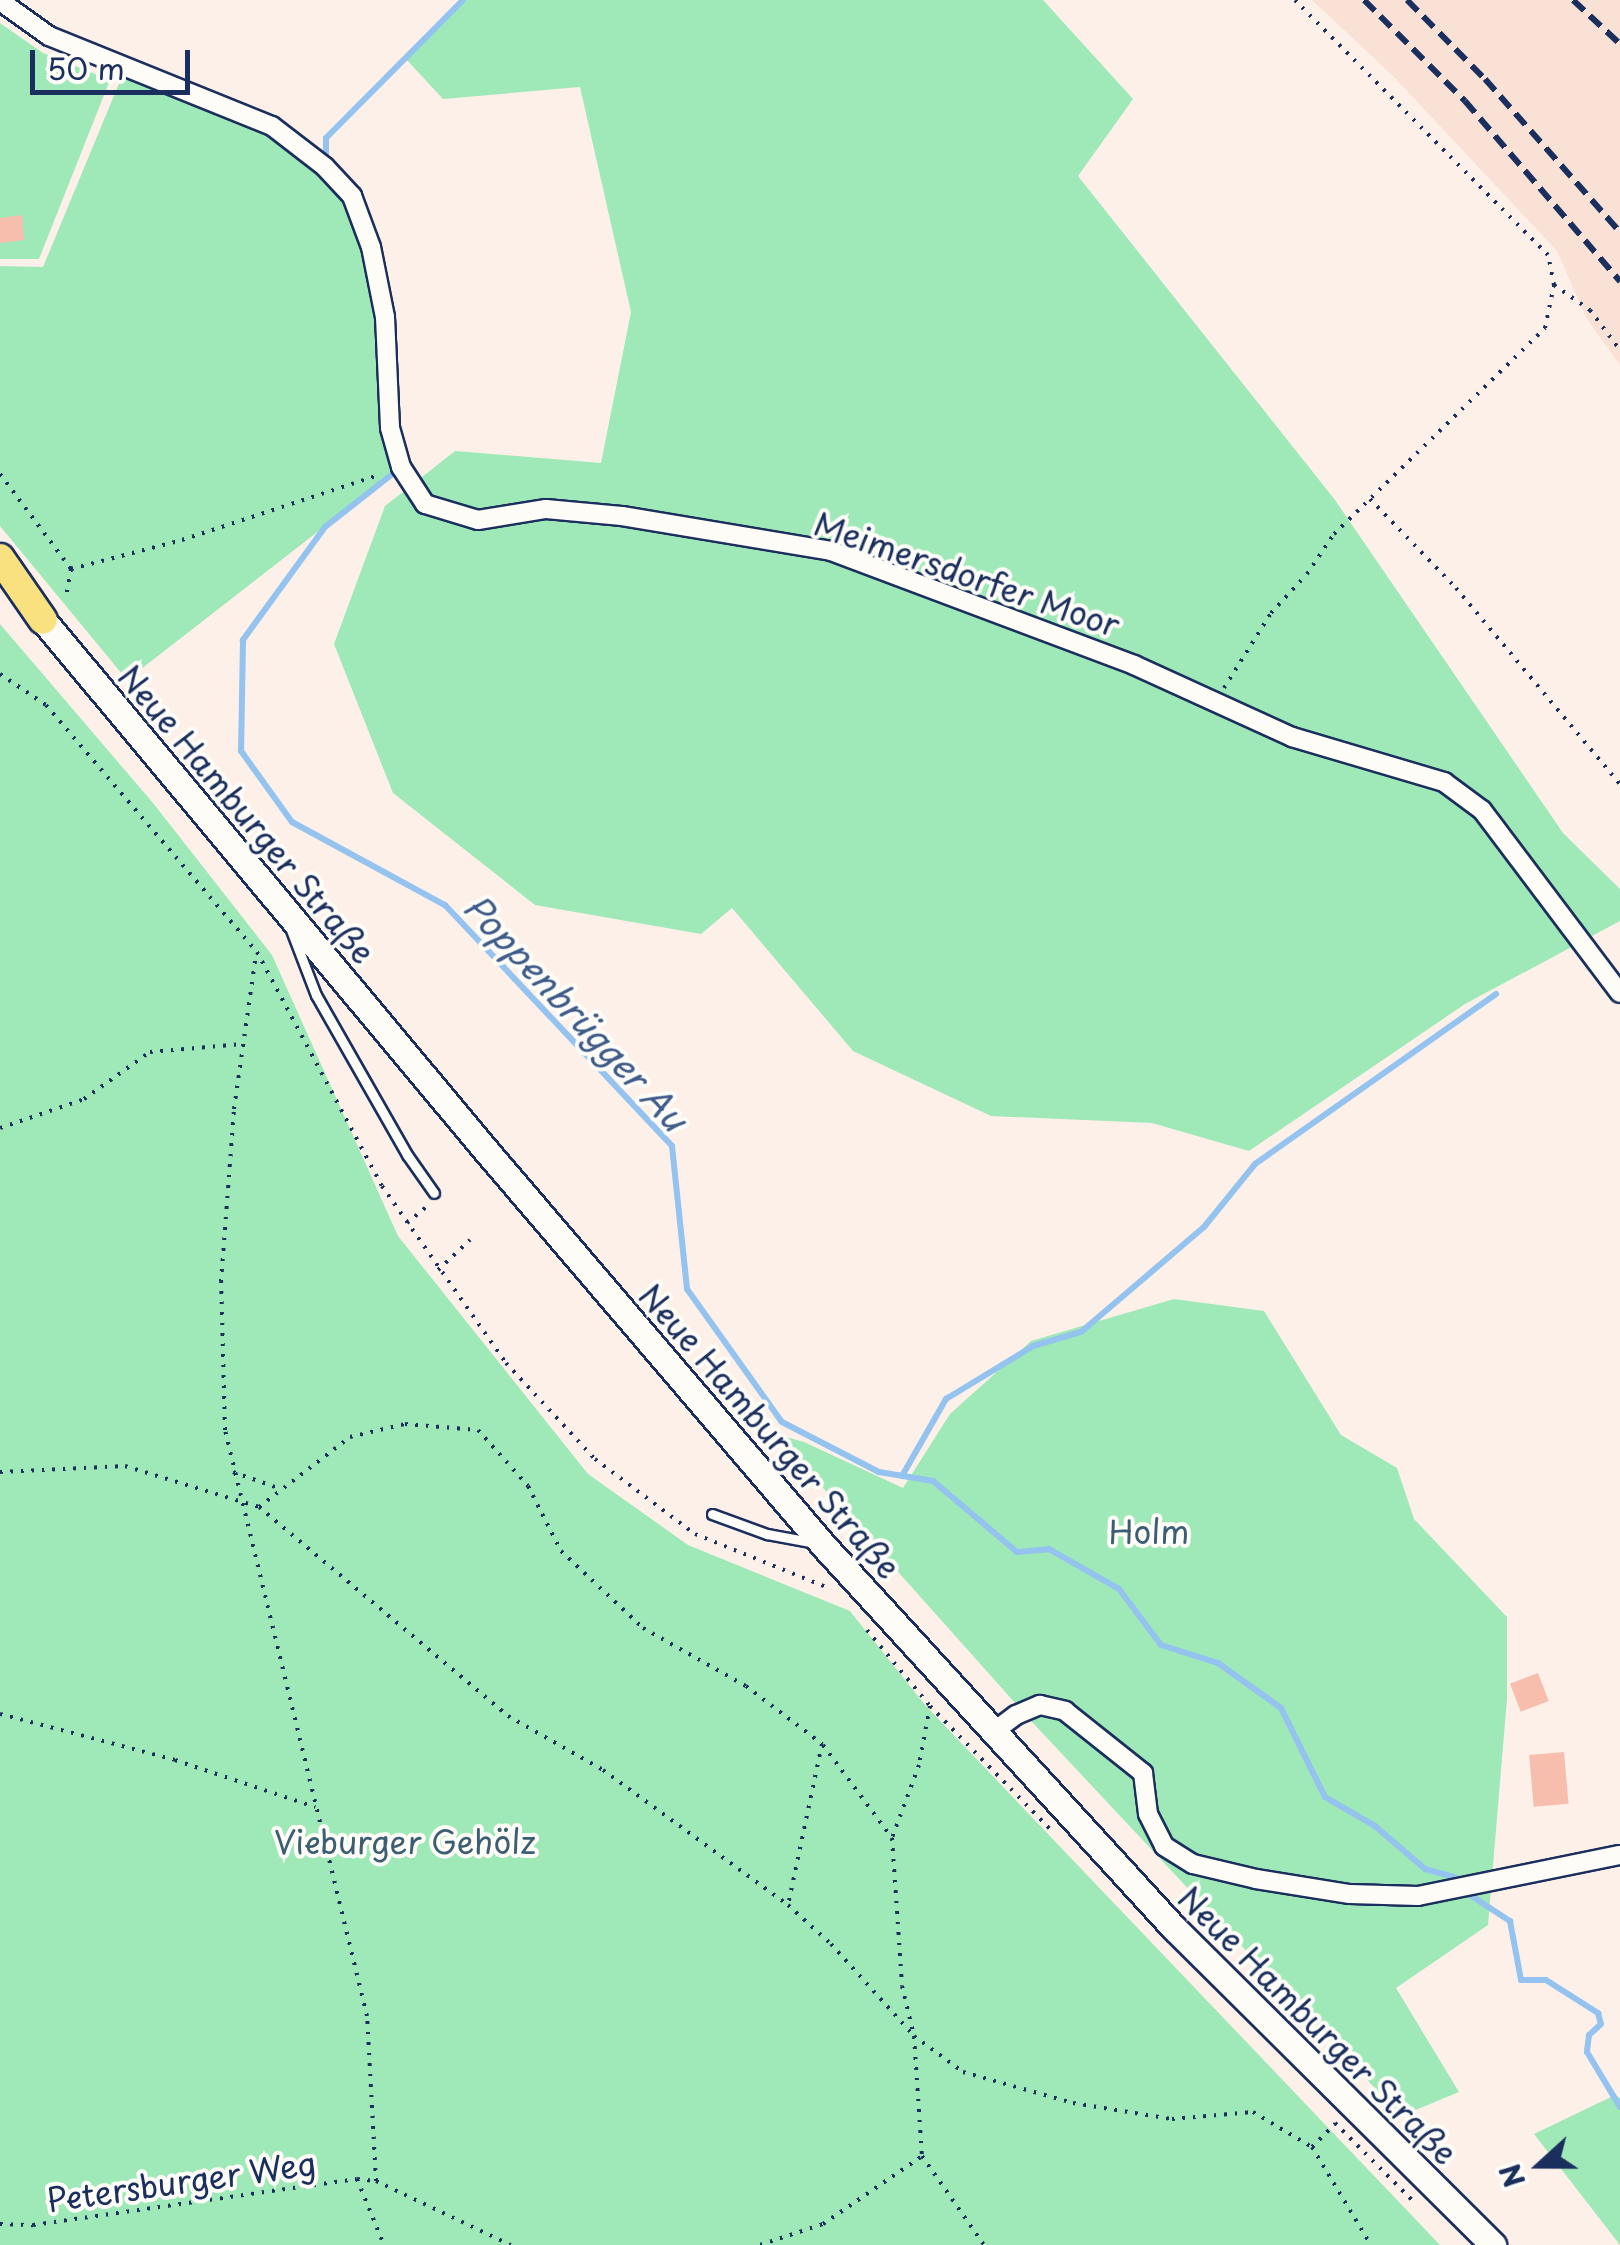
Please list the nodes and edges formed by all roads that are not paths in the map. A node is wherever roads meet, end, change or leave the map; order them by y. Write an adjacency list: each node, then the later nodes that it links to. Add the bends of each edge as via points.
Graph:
1 (0, 1): 6 (street, Meimersdorfer Moor, via 49,36 272,126 326,166 352,196 385,317 390,428 401,467 425,504 478,520 546,509 622,516 831,551 1134,665 1292,737 1444,782 1482,810)
2 (0, 558): 4 (main road)
3 (0, 579): 4 (main road)
4 (43, 620): 5 (main road, Neue Hamburger Straße)
5 (282, 909): 7 (lane, via 316,995); 9 (main road, Neue Hamburger Straße)
6 (1620, 994)
7 (436, 1195)
8 (712, 1514): 9 (lane)
9 (823, 1544): 10 (main road, Neue Hamburger Straße)
10 (992, 1733): 11 (street, via 1040,1705 1065,1711 1144,1773 1154,1829 1164,1846 1193,1864 1350,1894 1418,1896); 12 (main road, Neue Hamburger Straße, via 1174,1928)
11 (1620, 1855)
12 (1493, 2245)

